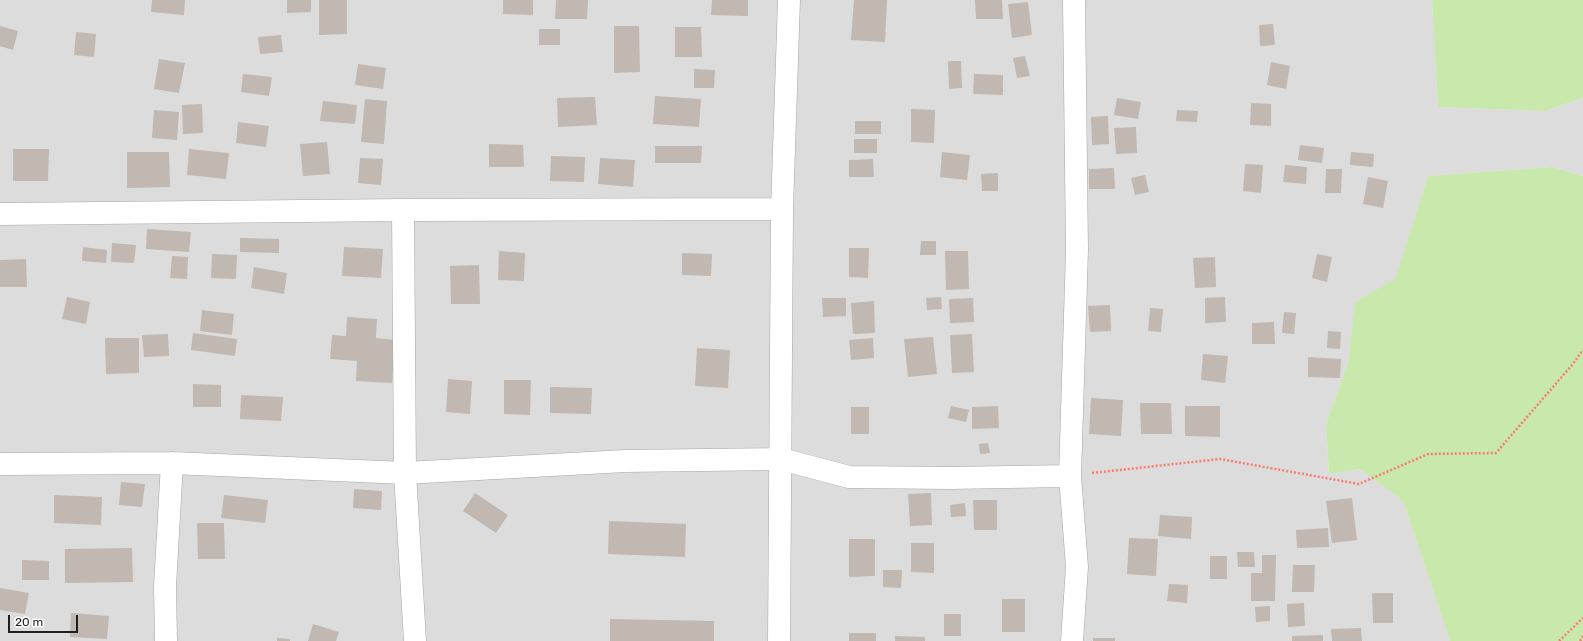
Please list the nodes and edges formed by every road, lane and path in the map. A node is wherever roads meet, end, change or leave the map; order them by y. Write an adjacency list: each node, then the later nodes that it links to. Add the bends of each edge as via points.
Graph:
1 (789, 0): 3 (street)
2 (1074, 0): 11 (street, via 1077,250)
3 (782, 209): 4 (street); 7 (street)
4 (403, 210): 5 (street); 10 (street)
5 (0, 214)
6 (1583, 350): 11 (path, via 1496,453 1428,454 1359,484 1220,459)
7 (781, 459): 10 (street, via 625,461); 11 (street, via 849,477); 16 (street)
8 (172, 462): 9 (street); 10 (street); 14 (street, via 165,586)
9 (0, 464)
10 (405, 474): 15 (street)
11 (1070, 476): 17 (street, via 1077,567)
12 (1583, 618): 18 (path)
13 (1583, 636): 19 (path)
14 (166, 641)
15 (415, 641)
16 (779, 641)
17 (1072, 641)
18 (1559, 641)
19 (1580, 641)

